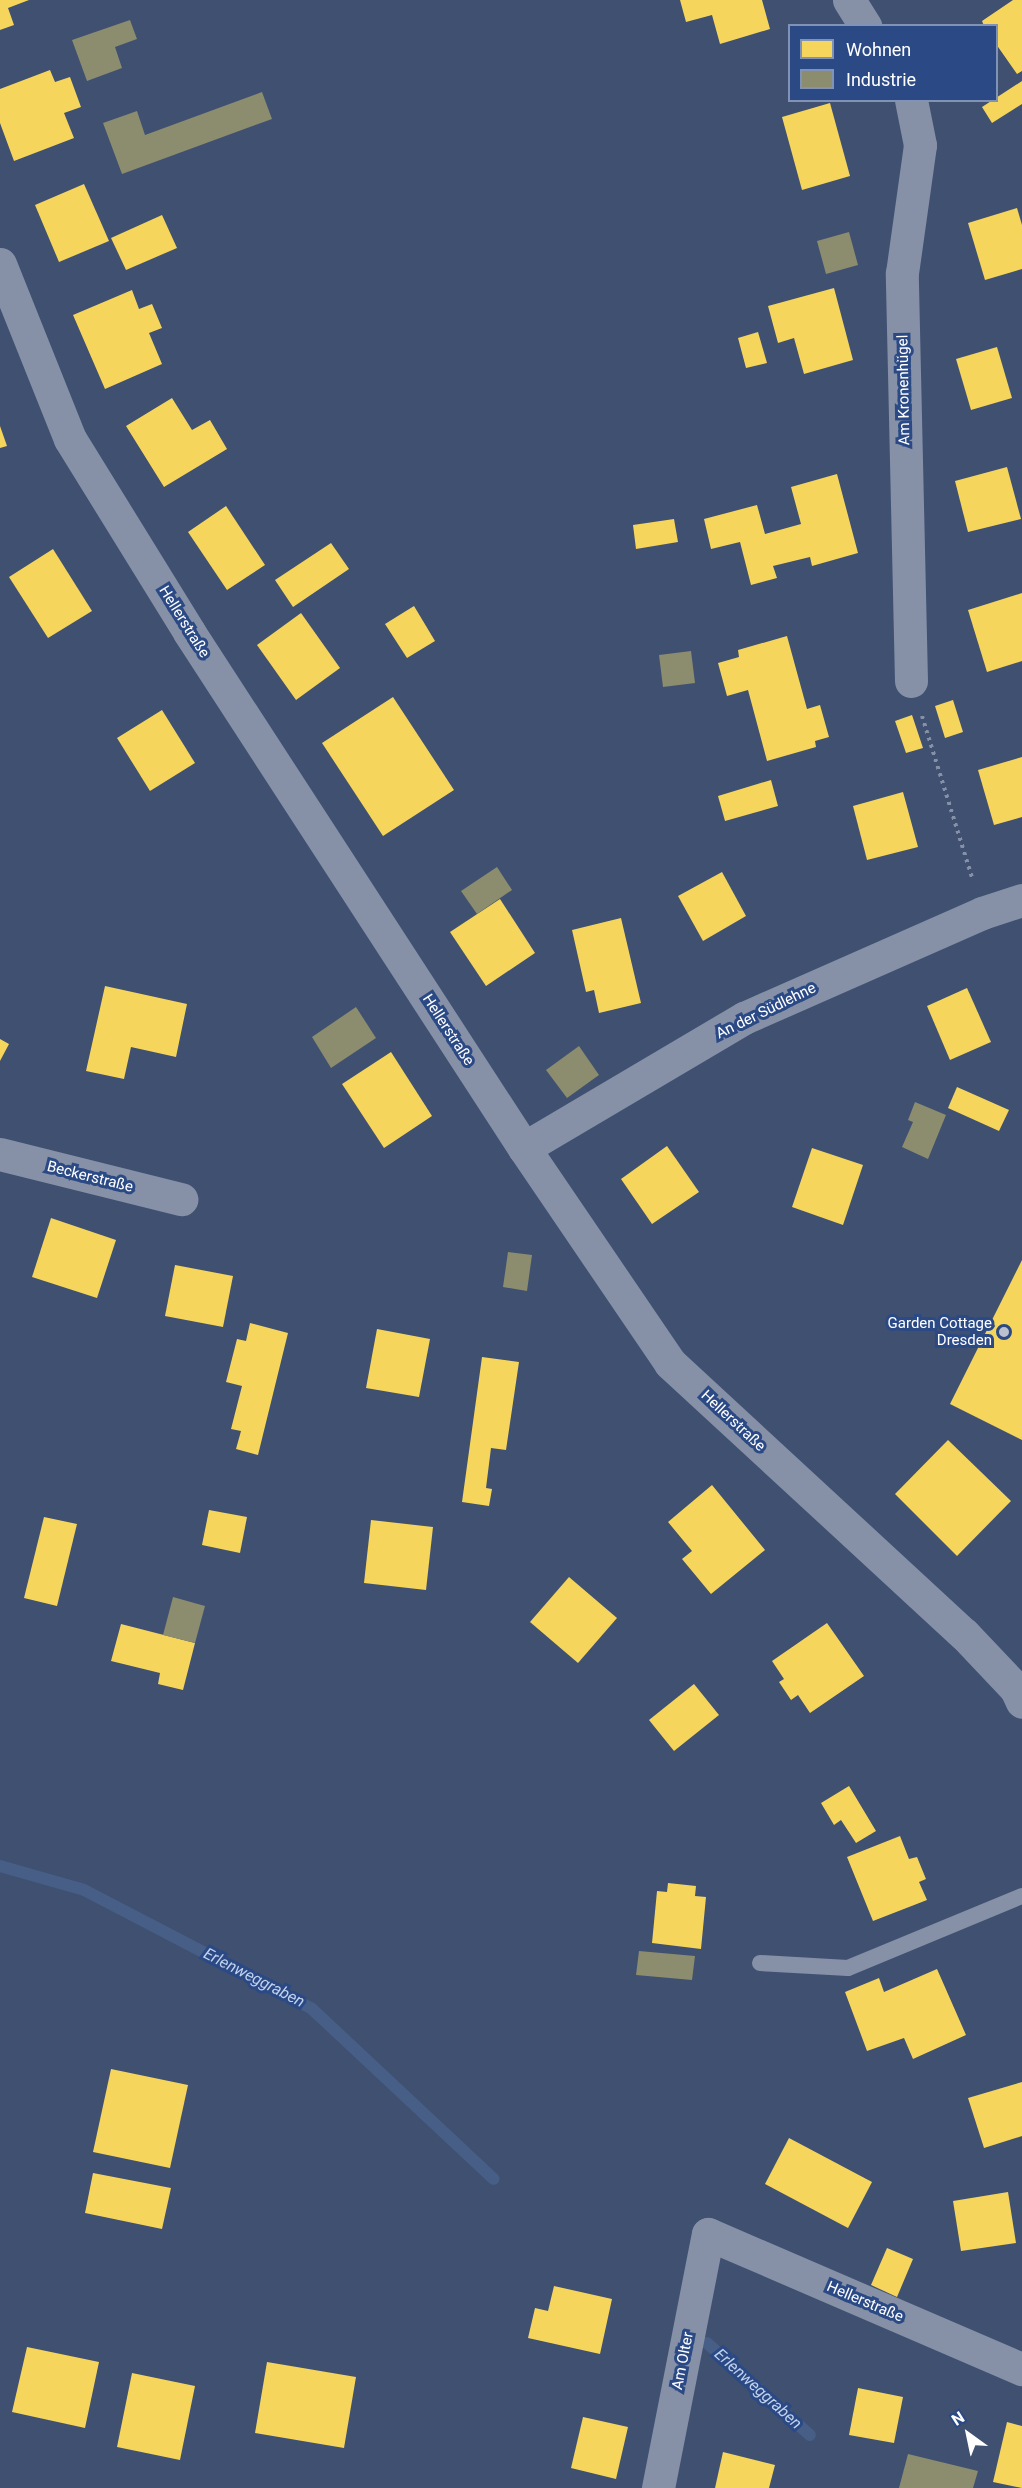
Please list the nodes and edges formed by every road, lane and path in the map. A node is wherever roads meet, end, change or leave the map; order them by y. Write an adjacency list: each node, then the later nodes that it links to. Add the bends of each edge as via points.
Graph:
1 (849, 0): 2 (street)
2 (864, 24)
3 (911, 102): 5 (street, Am Kronenhügel, via 920,145 902,273)
4 (0, 264): 8 (street, Hellerstraße, via 70,439 189,632)
5 (911, 681): 6 (path)
6 (961, 840)
7 (1022, 900): 8 (street, An der Südlehne, via 744,1018)
8 (524, 1148): 11 (street, Hellerstraße, via 669,1363 964,1634 1016,1689)
9 (0, 1154): 10 (street, Beckerstraße)
10 (181, 1199)
11 (1022, 1702)
12 (1022, 1896): 13 (lane, via 848,1968)
13 (760, 1963)
14 (708, 2234): 15 (street, Hellerstraße); 16 (street, Am Olter)
15 (1022, 2369)
16 (658, 2488)

